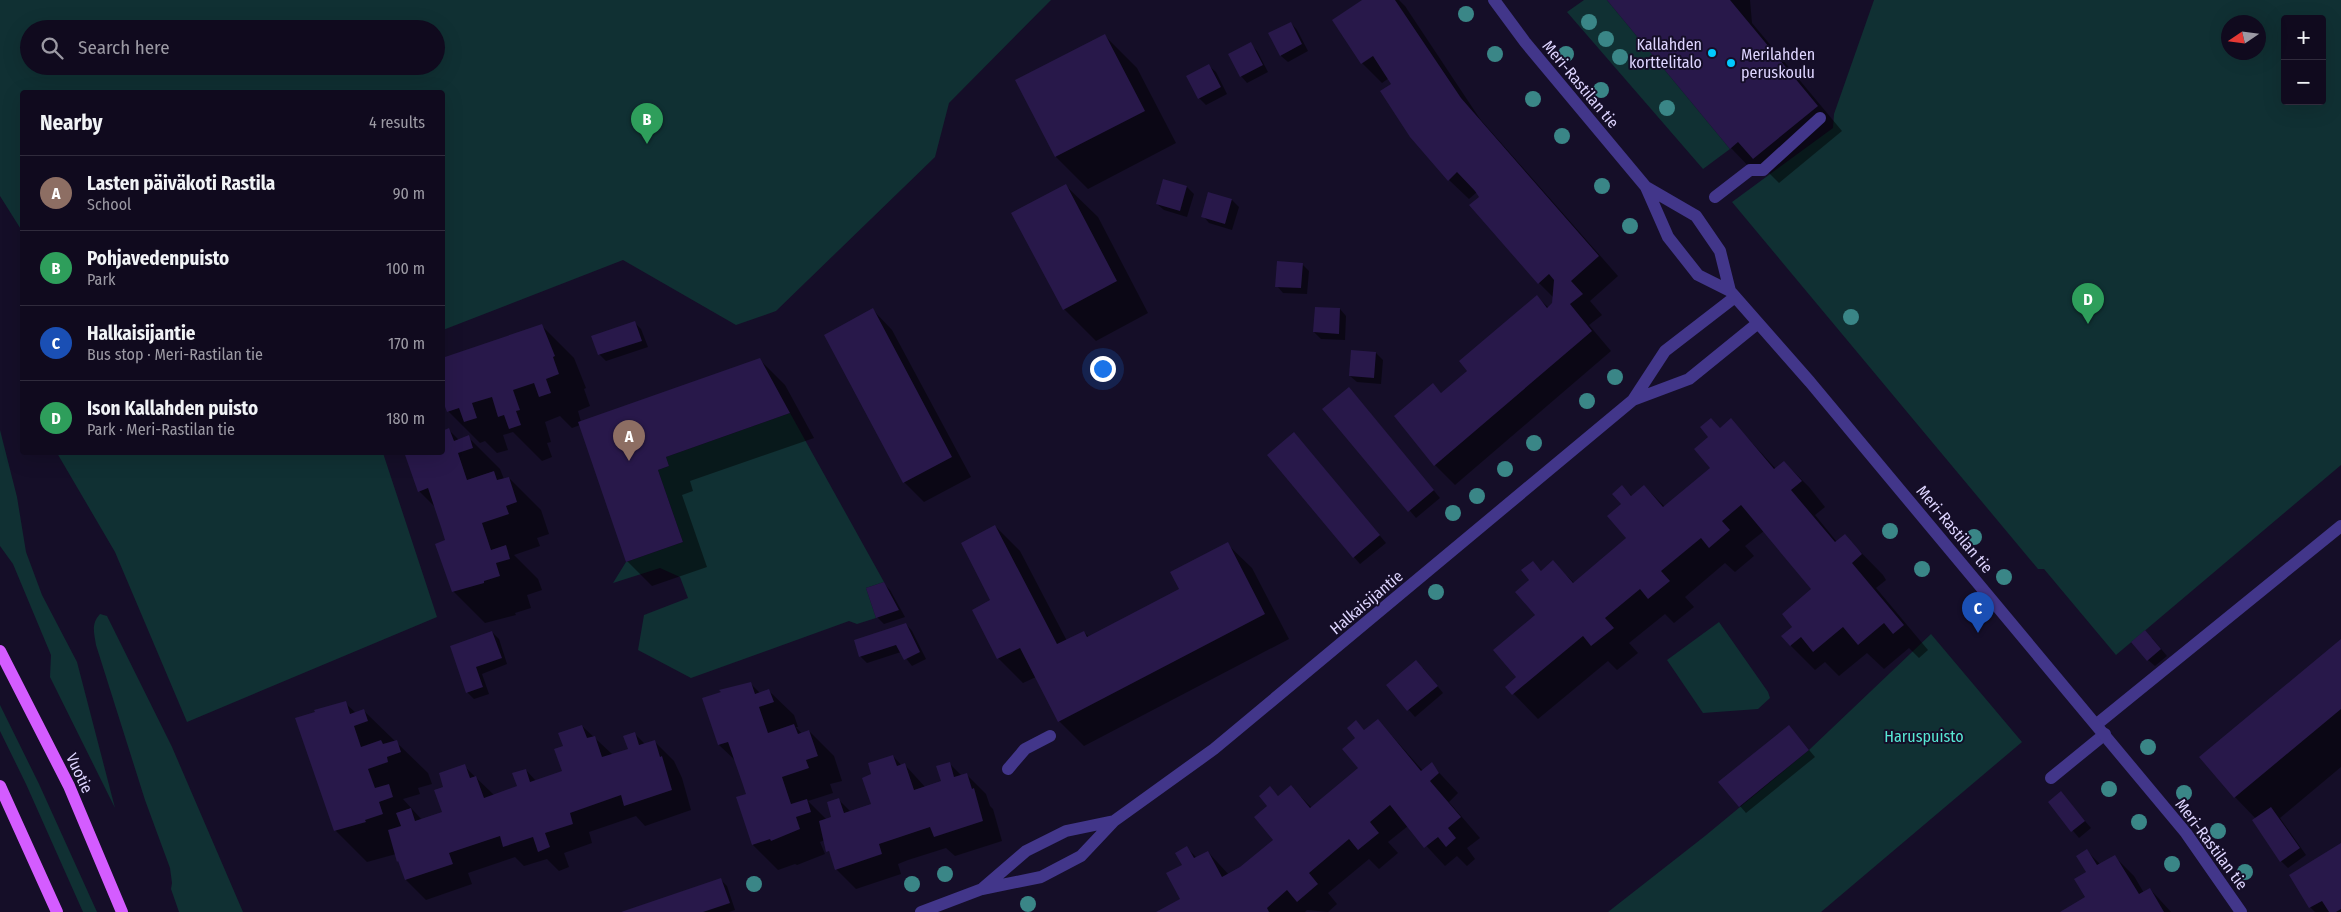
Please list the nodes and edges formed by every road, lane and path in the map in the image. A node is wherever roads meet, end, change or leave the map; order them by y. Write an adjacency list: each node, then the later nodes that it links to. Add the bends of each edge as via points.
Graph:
1 (1494, 0): 3 (street, Meri-Rastilan tie)
2 (1820, 118): 4 (street, via 1763,170 1750,170)
3 (1646, 187): 5 (street, Meri-Rastilan tie, via 1668,237 1698,275); 5 (street, Meri-Rastilan tie, via 1696,216 1720,251)
4 (1715, 198)
5 (1733, 294): 6 (street, Meri-Rastilan tie); 7 (street, Halkaisijantie, via 1665,351)
6 (1758, 322): 7 (street, Halkaisijantie, via 1689,379); 10 (street, Meri-Rastilan tie)
7 (1633, 400): 15 (street, Halkaisijantie, via 1214,749)
8 (2341, 526): 10 (street)
9 (0, 651): 18 (main road, Vuotie, via 69,786)
10 (2101, 729): 13 (street); 20 (street, Meri-Rastilan tie, via 2186,833)
11 (1050, 736): 12 (street, via 1025,749)
12 (1008, 768)
13 (2051, 778)
14 (0, 786): 17 (main road)
15 (1114, 822): 16 (street, Halkaisijantie, via 1066,831 1026,851); 16 (street, Halkaisijantie, via 1080,856 1041,877)
16 (982, 889): 19 (street, Halkaisijantie)
17 (57, 912)
18 (122, 912)
19 (921, 912)
20 (2241, 912)

